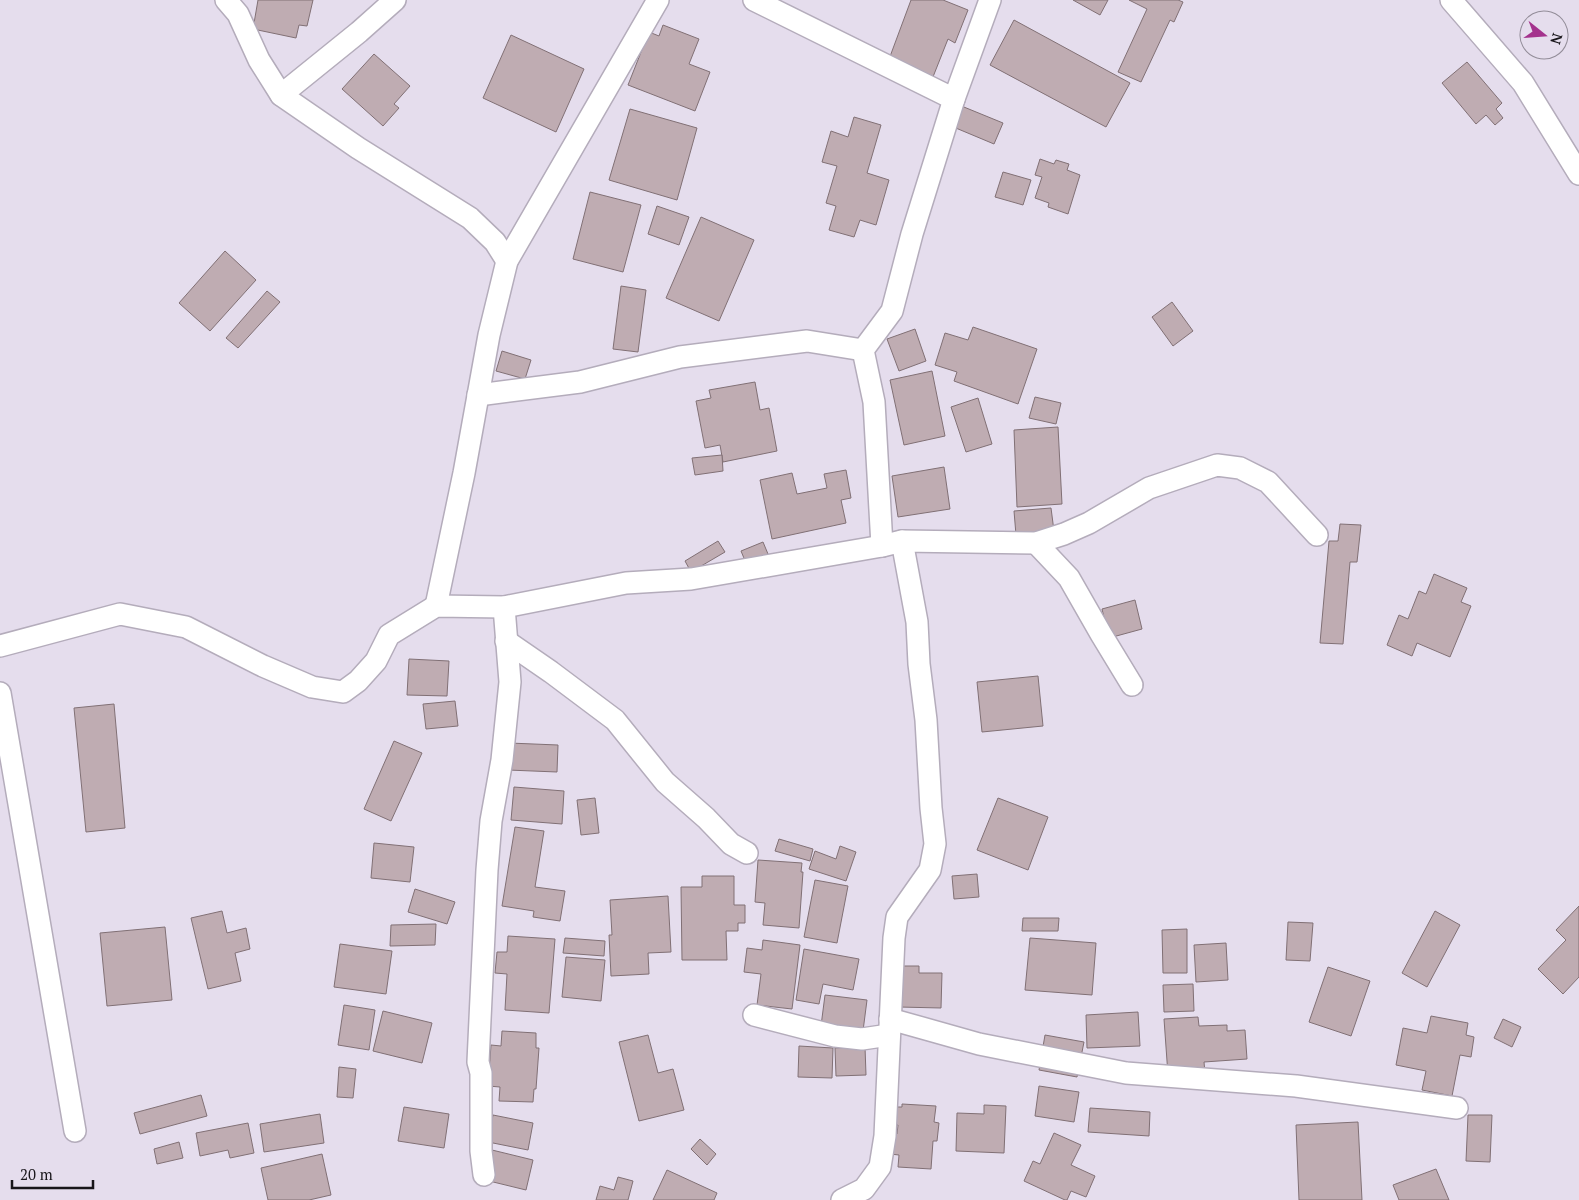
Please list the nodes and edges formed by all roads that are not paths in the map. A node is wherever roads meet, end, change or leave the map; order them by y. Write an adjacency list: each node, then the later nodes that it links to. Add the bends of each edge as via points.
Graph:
1 (226, 0): 7 (street, via 238,14 259,60)
2 (395, 0): 7 (street)
3 (658, 0): 10 (street)
4 (754, 0): 8 (street)
5 (990, 0): 8 (street)
6 (1451, 0): 9 (street, via 1523,83)
7 (281, 95): 10 (street, via 470,218 495,242)
8 (954, 99): 11 (street, via 892,311)
9 (1579, 174)
10 (507, 261): 12 (street)
11 (863, 350): 12 (street, via 807,341 680,358 580,382); 16 (street, via 874,402)
12 (478, 395): 17 (street)
13 (1317, 535): 15 (street, via 1268,482 1240,468 1216,464 1149,488 1089,523)
14 (902, 541): 15 (street); 16 (street); 25 (street, via 917,622 935,844 930,870 897,917)
15 (1036, 543): 21 (street, via 1069,578)
16 (882, 546): 18 (street, via 691,580 626,583)
17 (436, 606): 18 (street); 20 (street, via 389,635 376,660 358,681 343,692 312,687 186,627 120,614)
18 (504, 606): 19 (street)
19 (506, 641): 23 (street, via 614,720 666,782 731,844); 28 (street, via 510,682 502,760 491,821 482,954 478,1062)
20 (0, 646)
21 (1132, 685)
22 (0, 693): 27 (street)
23 (747, 853)
24 (754, 1015): 25 (street, via 834,1036 862,1038)
25 (890, 1027): 26 (street, via 1126,1073 1296,1086); 29 (street, via 885,1136 880,1167 864,1189)
26 (1456, 1108)
27 (75, 1131)
28 (484, 1175)
29 (842, 1200)

